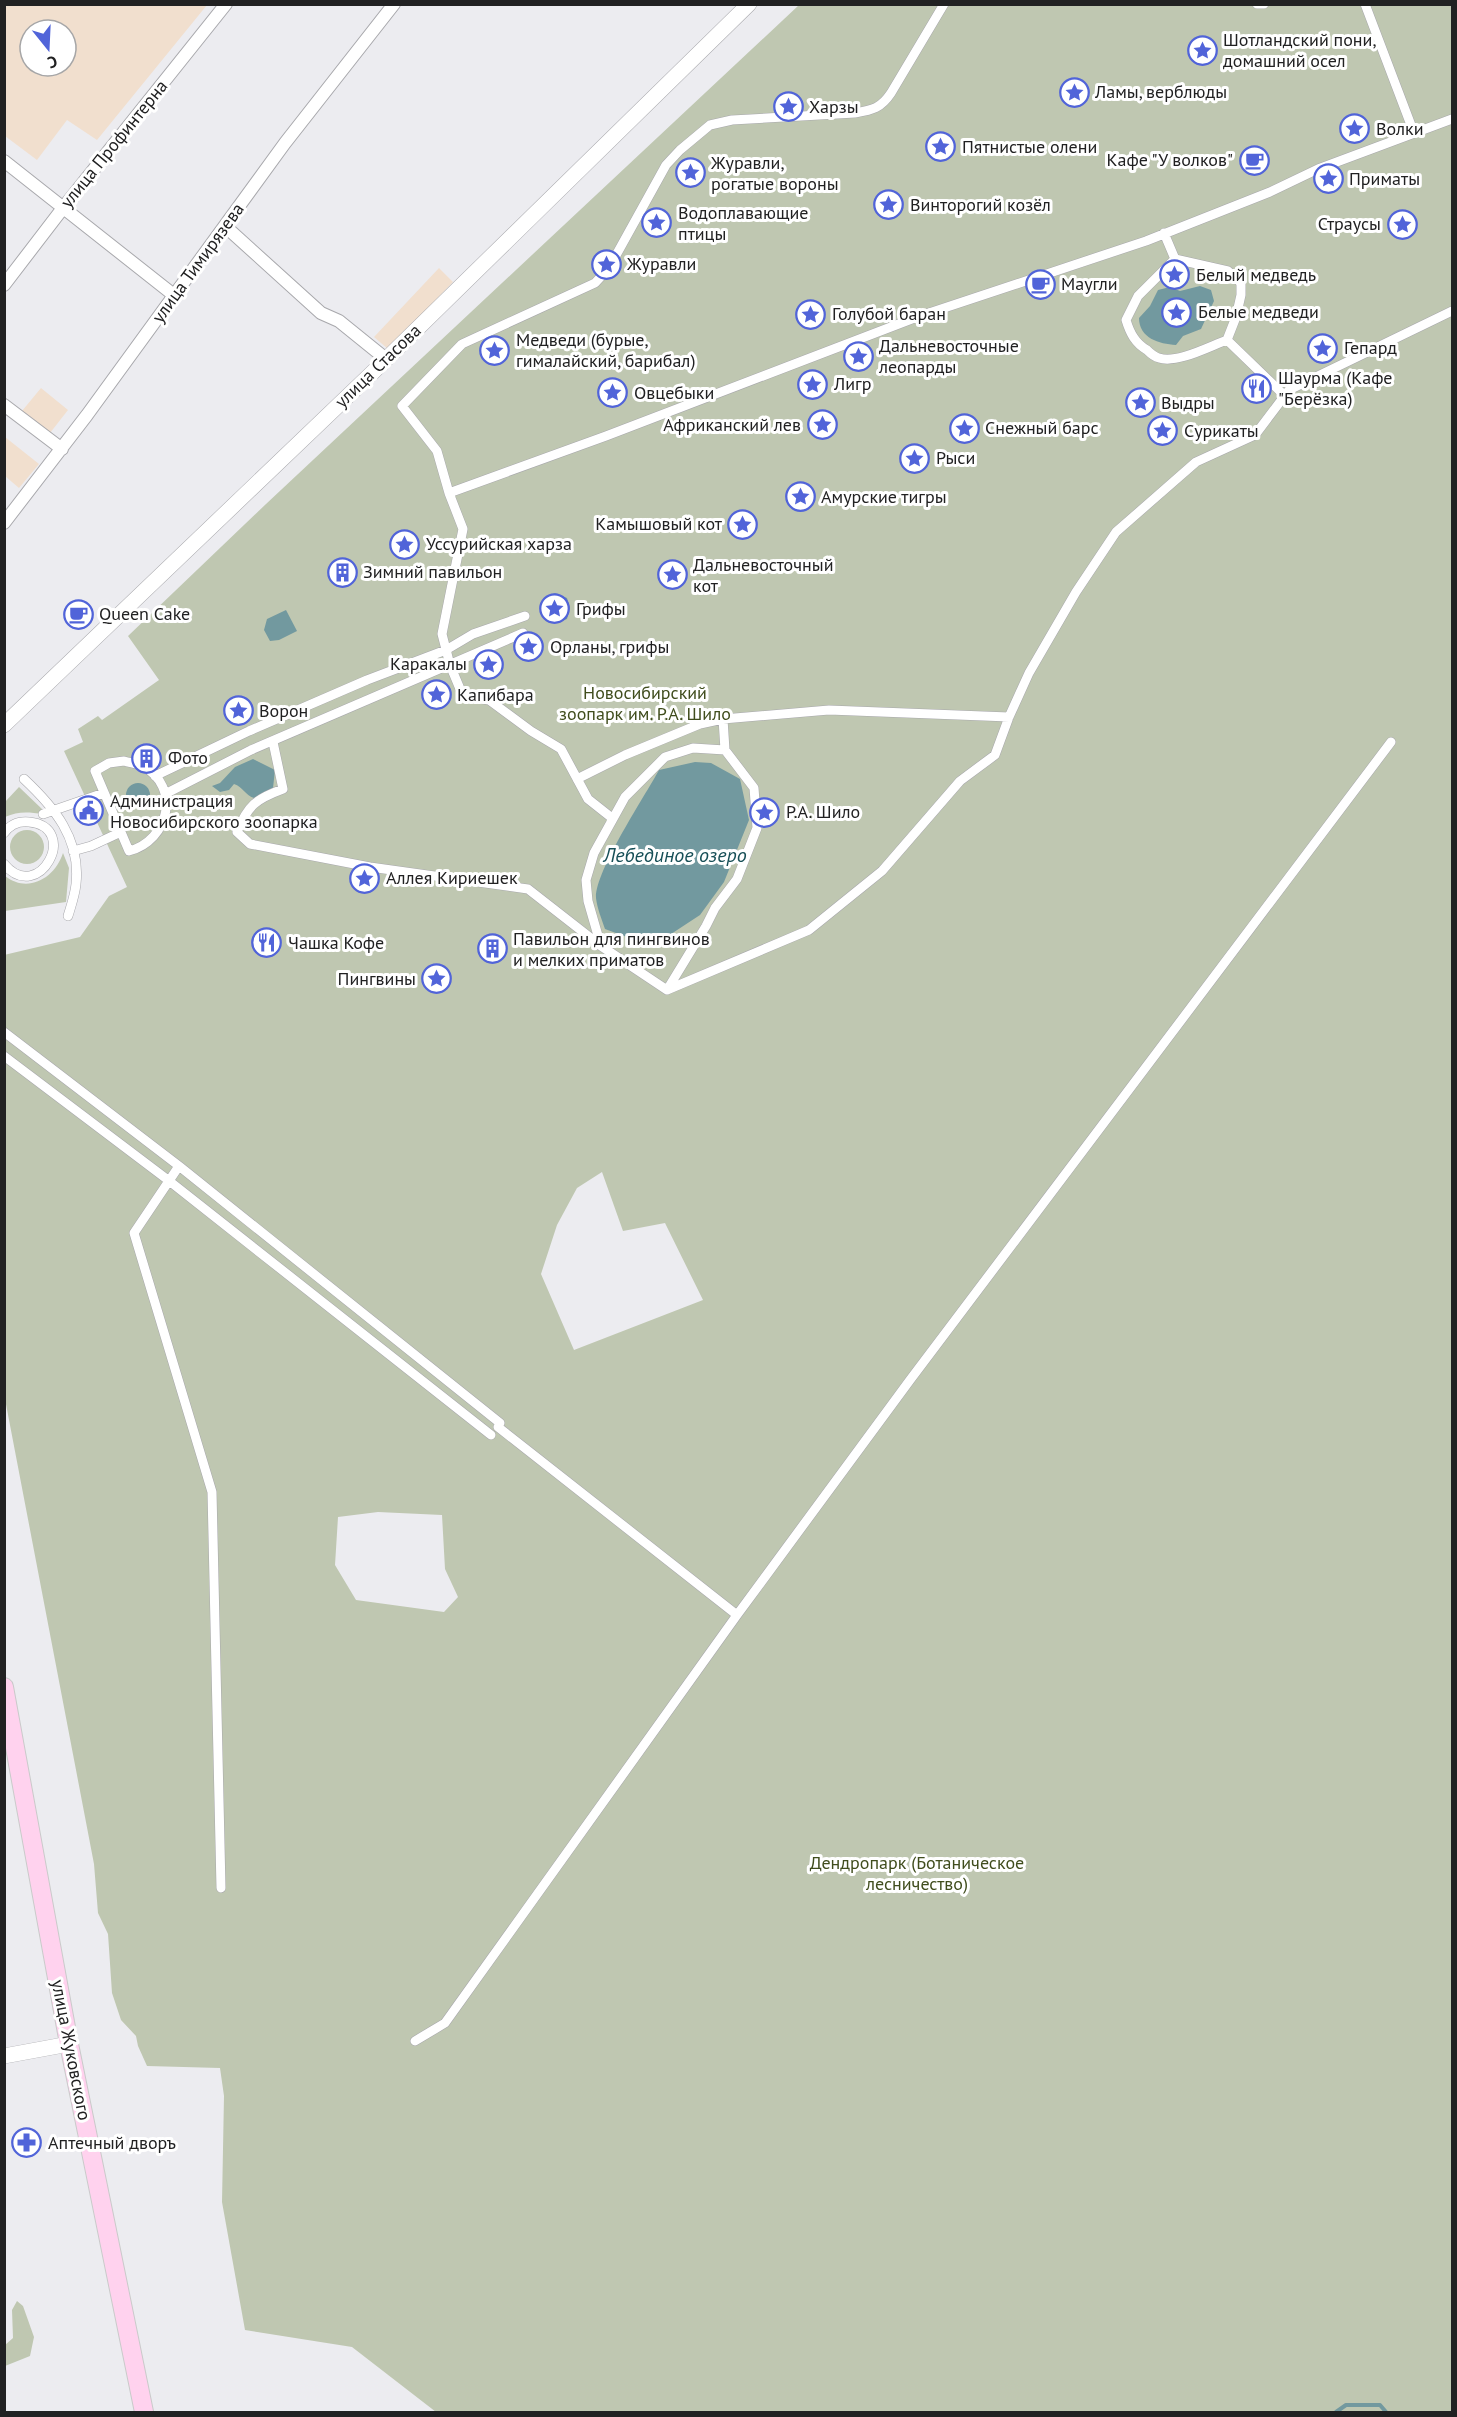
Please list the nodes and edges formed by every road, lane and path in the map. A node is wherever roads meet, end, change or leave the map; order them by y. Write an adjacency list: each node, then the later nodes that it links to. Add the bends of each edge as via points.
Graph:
1 (226, 4): 11 (street, улица Профинтерна)
2 (394, 4): 12 (street, улица Тимирязева, via 285,143)
3 (748, 4): 19 (street, улица Стасова)
4 (944, 4): 23 (street, via 884,104 875,110 855,113 732,120 710,125 666,165 609,268 595,283 462,344 402,406 437,451)
5 (1257, 4): 6 (street)
6 (1264, 4)
7 (1365, 4): 9 (street)
8 (1452, 118): 9 (street)
9 (1414, 132): 13 (street)
10 (4, 161): 11 (street)
11 (63, 208): 15 (street, улица Профинтерна); 16 (street)
12 (226, 226): 16 (street, улица Тимирязева); 19 (street, via 321,313 339,321)
13 (1164, 233): 14 (street); 23 (street, via 917,316)
14 (1175, 259): 18 (street, via 1228,271 1241,283 1236,318); 18 (street, via 1138,296 1126,320 1131,334 1159,358 1173,359)
15 (4, 285)
16 (175, 296): 22 (street, улица Тимирязева)
17 (1452, 312): 20 (street, via 1289,390)
18 (1227, 340): 20 (street)
19 (386, 358): 31 (street, улица Стасова)
20 (1285, 396): 29 (street, via 1255,435 1196,462 1116,532 1029,673)
21 (4, 405): 22 (street)
22 (62, 449): 24 (street, улица Тимирязева)
23 (449, 493): 27 (street, via 463,529 442,634)
24 (4, 523)
25 (525, 616): 27 (street, via 473,634)
26 (523, 633): 28 (street)
27 (446, 650): 28 (street); 35 (street, via 345,689)
28 (450, 665): 32 (street); 37 (street, via 463,696 489,700 561,749)
29 (1009, 717): 30 (street, via 829,710); 51 (street, via 996,755 960,781 882,871 809,930)
30 (723, 719): 34 (street); 37 (street, via 700,724)
31 (4, 725)
32 (273, 742): 39 (street); 50 (street, via 283,789 263,797 245,813 237,832 250,844 370,867 528,889)
33 (1391, 742): 57 (street)
34 (725, 750): 42 (street, via 693,748 666,757 625,796); 51 (street, via 754,788 756,828 737,879 715,908)
35 (155, 776): 38 (street, via 142,766 109,763 95,771); 39 (street)
36 (24, 779): 40 (street)
37 (577, 779): 42 (street, via 588,799)
38 (104, 793): 40 (street); 44 (street)
39 (165, 794): 44 (street, via 167,808 162,826 152,838 129,851)
40 (55, 810): 41 (street); 43 (street)
41 (42, 814)
42 (612, 818): 50 (street, via 594,853 586,880)
43 (67, 832): 46 (street); 47 (street)
44 (121, 832): 47 (street)
45 (4, 833): 46 (street, via 15,824 32,822 47,830)
46 (51, 837): 48 (street, via 53,855 43,870 25,875)
47 (73, 851): 49 (street, via 76,884)
48 (4, 864)
49 (68, 916)
50 (601, 946): 51 (street)
51 (667, 990)
52 (4, 1032): 54 (street)
53 (4, 1056): 55 (street)
54 (179, 1166): 55 (street); 57 (street)
55 (168, 1180): 56 (street); 59 (street, via 134,1233 213,1492)
56 (491, 1435)
57 (737, 1615): 60 (street, via 445,2023)
58 (4, 1687): 61 (main road, улица Жуковского)
59 (221, 1888)
60 (415, 2041)
61 (69, 2044): 62 (street); 63 (main road, улица Жуковского)
62 (4, 2056)
63 (144, 2412)

